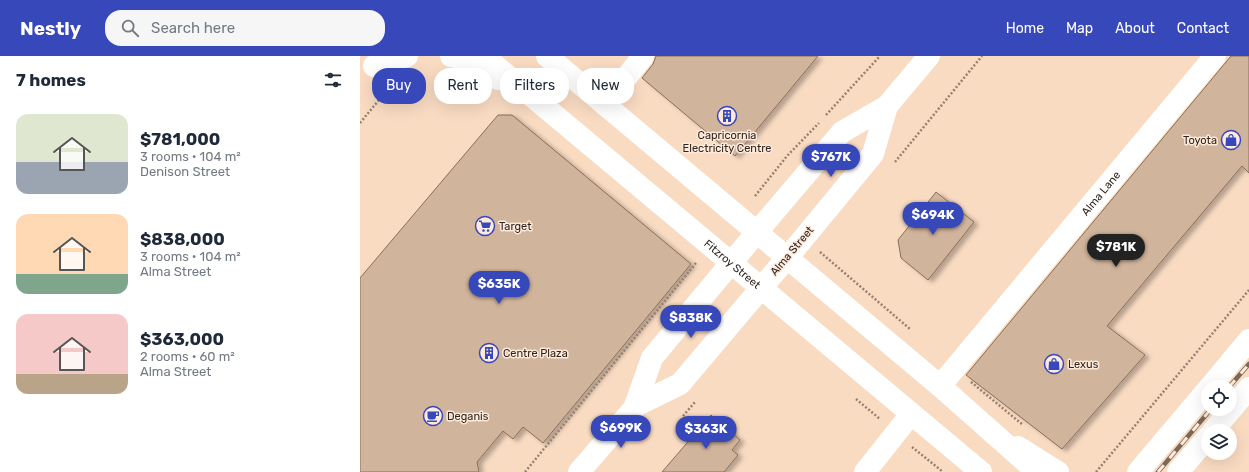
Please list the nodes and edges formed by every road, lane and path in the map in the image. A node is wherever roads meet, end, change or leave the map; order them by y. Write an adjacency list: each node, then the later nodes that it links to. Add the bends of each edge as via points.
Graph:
1 (407, 56): 9 (main road)
2 (451, 56): 11 (main road, via 460,58)
3 (484, 56): 10 (main road, Fitzroy Street)
4 (547, 56): 14 (main road)
5 (643, 56): 14 (main road)
6 (929, 56): 15 (main road, Alma Street)
7 (982, 56): 17 (path)
8 (1215, 56): 28 (main road, Alma Lane)
9 (372, 65)
10 (500, 70)
11 (500, 80)
12 (375, 104): 16 (path)
13 (541, 104): 22 (main road, Fitzroy Street)
14 (605, 105): 18 (main road)
15 (887, 106): 18 (main road, Alma Street, via 842,132); 21 (main road, Alma Street, via 872,154)
16 (360, 123)
17 (891, 166)
18 (757, 232): 21 (main road); 22 (main road, Alma Street)
19 (825, 246): 20 (path)
20 (820, 252)
21 (788, 257): 24 (main road, Alma Street); 28 (main road)
22 (731, 263): 24 (main road, Fitzroy Street); 33 (main road, Alma Street, via 652,358)
23 (697, 264): 40 (path)
24 (762, 288): 33 (main road, Alma Street, via 680,384); 34 (main road, Fitzroy Street)
25 (1249, 290): 47 (path)
26 (1249, 340): 27 (main road)
27 (1216, 380)
28 (940, 386): 37 (main road)
29 (1249, 388): 36 (main road)
30 (855, 397): 38 (path)
31 (1201, 397): 48 (main road)
32 (697, 399): 35 (path)
33 (636, 405): 41 (main road, Alma Street)
34 (911, 414): 38 (main road); 44 (main road, Fitzroy Street)
35 (683, 416)
36 (1219, 424)
37 (983, 425): 45 (main road); 46 (main road)
38 (896, 434): 42 (main road); 43 (path)
39 (1201, 444): 49 (main road)
40 (525, 472)
41 (579, 472)
42 (865, 472)
43 (943, 472)
44 (981, 472)
45 (1037, 472)
46 (1058, 472)
47 (1096, 472)
48 (1138, 472)
49 (1178, 472)

